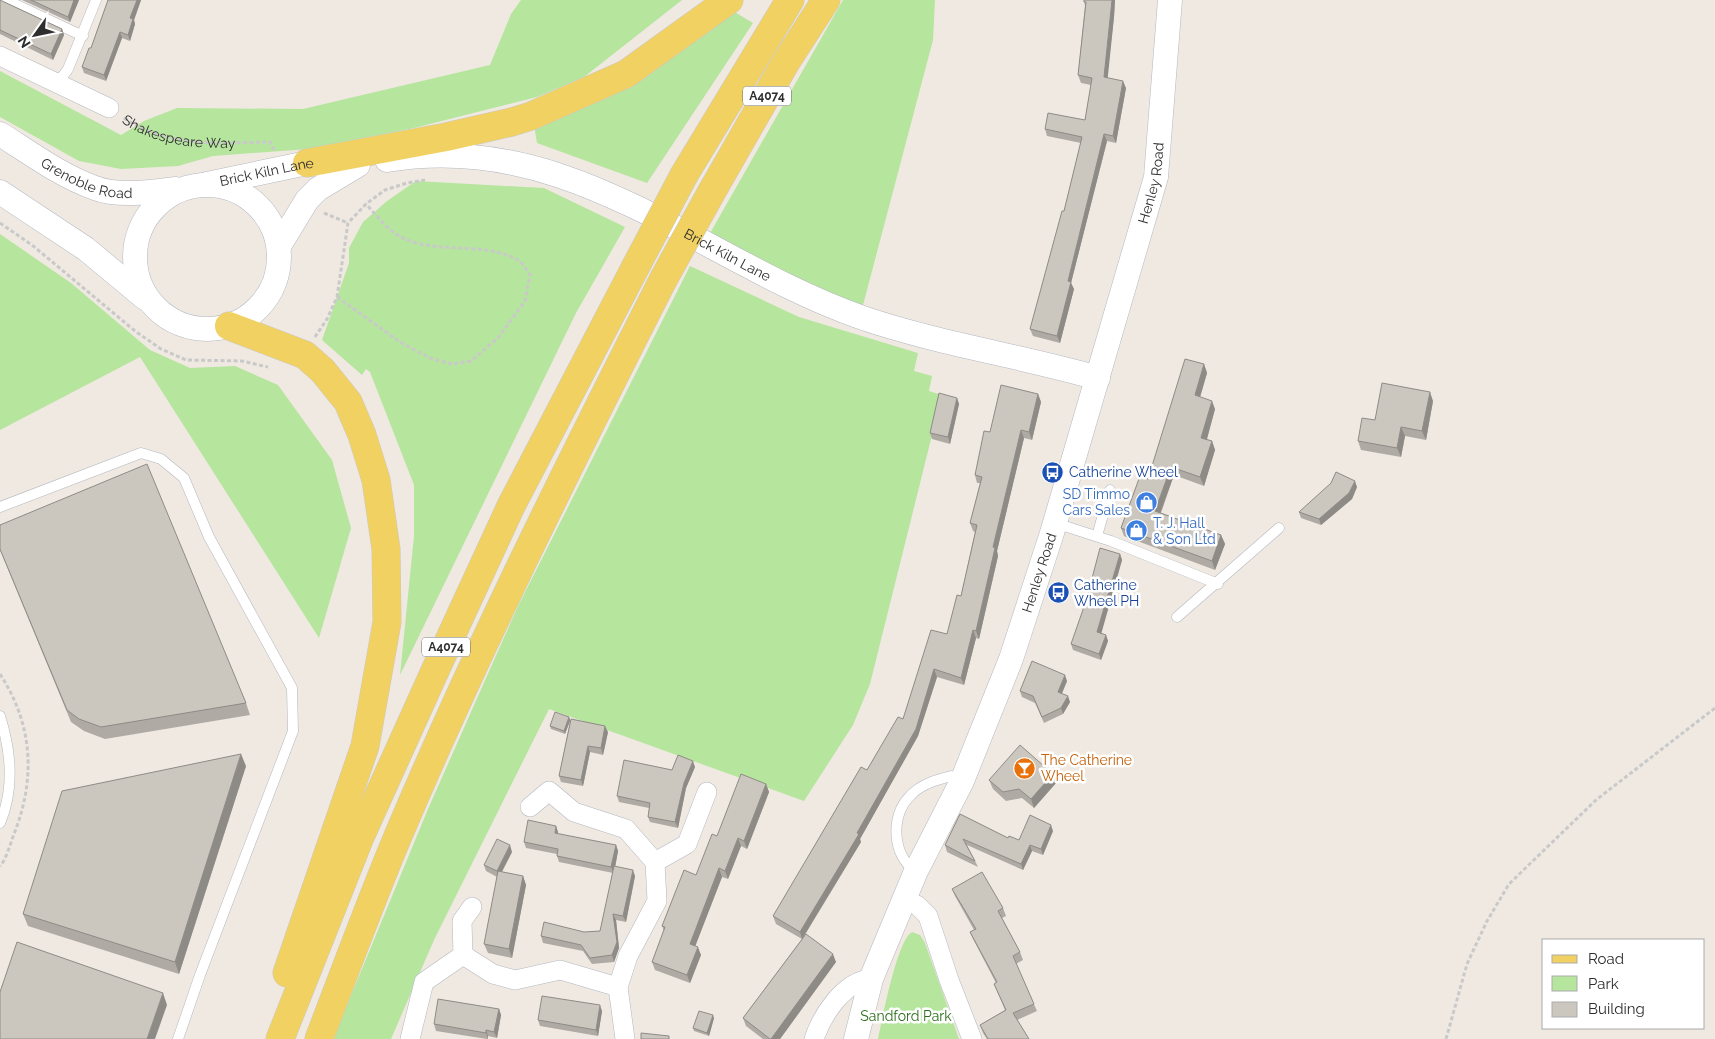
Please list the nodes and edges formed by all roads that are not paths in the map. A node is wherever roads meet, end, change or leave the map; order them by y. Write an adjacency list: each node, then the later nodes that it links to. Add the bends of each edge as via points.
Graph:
1 (6, 0): 7 (lane)
2 (96, 0): 7 (lane)
3 (729, 0): 12 (main road, via 626,74 531,116 455,135)
4 (790, 0): 42 (main road, A4074, bridge, via 684,175 511,506 360,836)
5 (826, 0): 43 (main road, A4074, bridge, via 786,62 711,193 539,525 398,837)
6 (1170, 0): 20 (street, Henley Road, via 1156,177)
7 (83, 36): 9 (lane, via 68,69)
8 (0, 56): 9 (street, Shakespeare Way)
9 (53, 81): 10 (street, Shakespeare Way)
10 (109, 108)
11 (0, 134): 15 (street, Grenoble Road, via 96,189 141,194)
12 (307, 163): 13 (street, Brick Kiln Lane); 14 (street, Brick Kiln Lane)
13 (358, 165): 17 (street, Brick Kiln Lane, via 306,200); 20 (street, Brick Kiln Lane, via 441,155 560,174 611,194 816,298 864,318)
14 (207, 184): 15 (street); 17 (street, via 232,188 254,201 271,221)
15 (181, 188): 18 (street, via 158,203 147,217 134,251 138,278)
16 (0, 192): 18 (street, via 86,250)
17 (279, 246): 19 (street, via 278,271 269,295 252,314)
18 (151, 302): 19 (street, via 166,317 186,326 208,330)
19 (229, 326): 41 (main road, via 305,355 348,402 376,480 386,549 387,622 365,746 278,1000)
20 (1098, 378): 23 (street, Henley Road)
21 (1110, 490): 25 (lane)
22 (0, 507): 40 (lane, via 141,453 161,459 184,478 209,537 292,688 293,731)
23 (1054, 523): 25 (lane); 29 (street, Henley Road, via 1011,659)
24 (1279, 528): 26 (lane)
25 (1097, 536): 26 (lane)
26 (1218, 584): 27 (lane)
27 (1178, 617)
28 (0, 716): 32 (lane, via 8,748 10,779 6,808)
29 (962, 781): 34 (street, Henley Road); 34 (lane, via 951,776 920,787 908,797 900,812 896,842 904,861)
30 (707, 792): 33 (street, via 687,844)
31 (530, 806): 33 (street, via 549,791 574,812 626,829)
32 (0, 823)
33 (655, 862): 39 (street, via 657,902 628,956)
34 (916, 871): 35 (street, Henley Road)
35 (904, 900): 38 (street, Henley Road); 48 (street, via 917,905 928,916)
36 (472, 907): 37 (street, via 462,921)
37 (463, 955): 39 (street, via 493,974 515,980 560,970); 44 (street, via 424,982)
38 (871, 979): 46 (street, via 860,980 837,1000 821,1021); 47 (street, Henley Road)
39 (618, 987): 45 (street)
40 (178, 1039)
41 (269, 1039)
42 (280, 1039)
43 (319, 1039)
44 (410, 1039)
45 (625, 1039)
46 (814, 1039)
47 (856, 1039)
48 (972, 1039)

